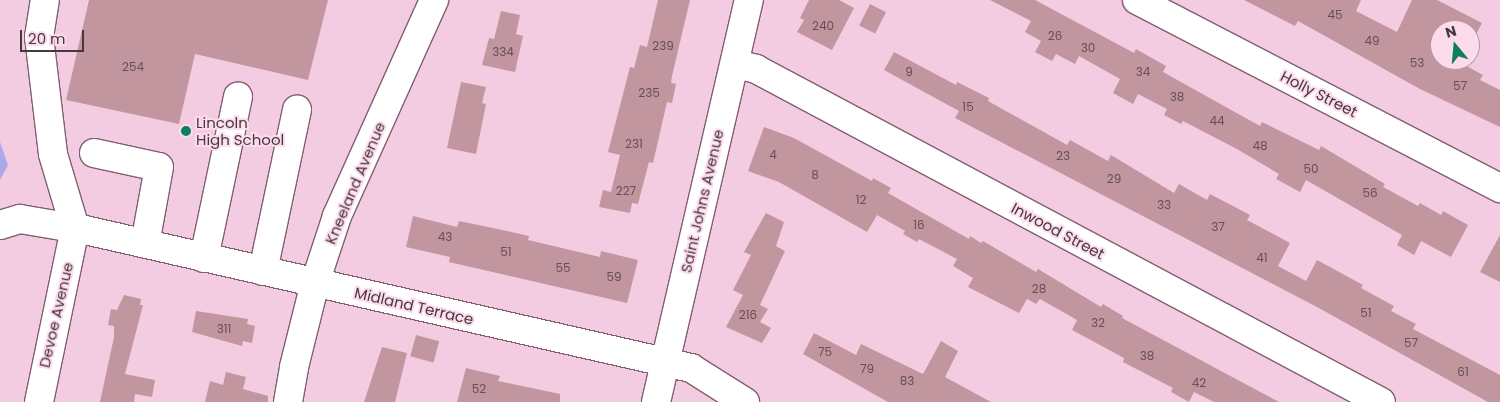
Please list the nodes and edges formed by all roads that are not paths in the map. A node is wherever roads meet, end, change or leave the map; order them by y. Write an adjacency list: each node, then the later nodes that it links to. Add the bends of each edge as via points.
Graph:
1 (45, 0): 11 (street, via 39,37 53,154)
2 (434, 0): 15 (street, Kneeland Avenue, via 337,216)
3 (749, 0): 5 (street, Saint Johns Avenue)
4 (1137, 0): 9 (street, Holly Street)
5 (735, 64): 16 (street, Saint Johns Avenue); 21 (street, Inwood Street, via 756,69)
6 (238, 97): 13 (street)
7 (297, 110): 14 (street)
8 (94, 153): 12 (street, via 159,168)
9 (1500, 188)
10 (0, 225): 11 (street, Midland Terrace, via 20,219)
11 (75, 228): 12 (street, Midland Terrace); 17 (street, Devoe Avenue)
12 (145, 244): 13 (street, Midland Terrace)
13 (204, 258): 14 (street, Midland Terrace)
14 (263, 271): 15 (street, Midland Terrace)
15 (315, 283): 16 (street, Midland Terrace); 18 (street, Kneeland Avenue)
16 (665, 363): 19 (street, Saint Johns Avenue); 20 (street, Midland Terrace, via 691,368)
17 (39, 402)
18 (288, 402)
19 (656, 402)
20 (745, 402)
21 (1381, 402)

